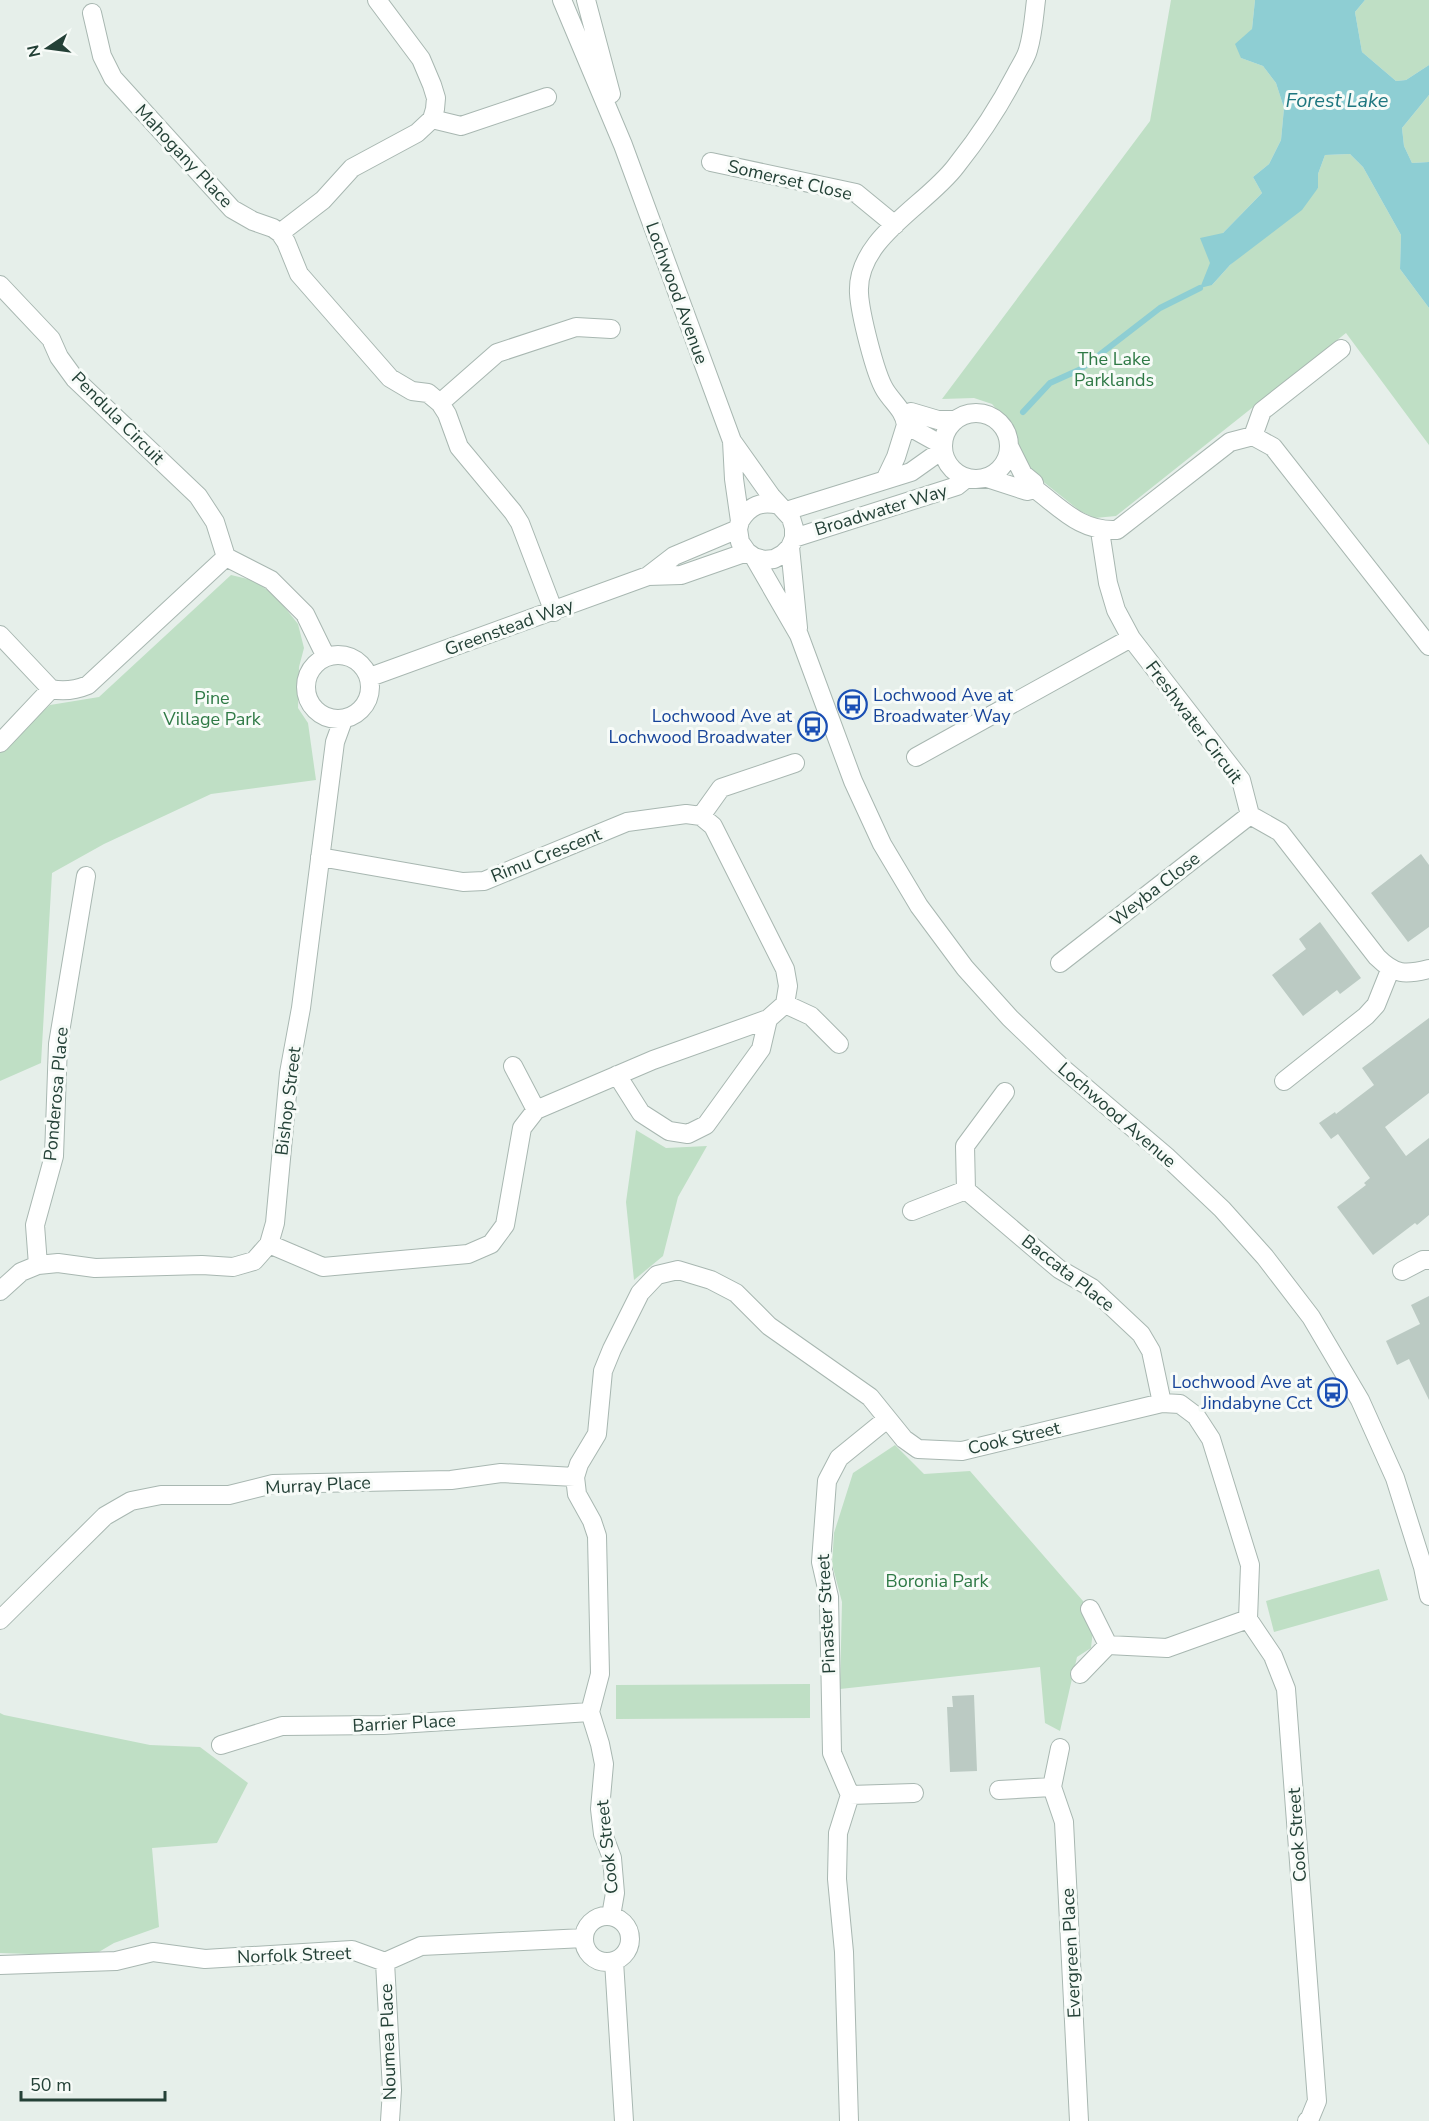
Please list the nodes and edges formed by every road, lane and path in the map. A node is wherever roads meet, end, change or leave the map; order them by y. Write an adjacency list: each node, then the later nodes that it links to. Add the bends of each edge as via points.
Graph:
1 (376, 0): 7 (street, via 421,59 435,98)
2 (562, 0): 8 (street, Lochwood Avenue)
3 (586, 0): 8 (street, Lochwood Avenue)
4 (1036, 0): 10 (street, via 1028,50 1000,106 955,169)
5 (92, 13): 11 (street, Mahogany Place, via 106,68 123,90 232,209)
6 (547, 97): 7 (street, via 461,126)
7 (432, 119): 11 (street, via 417,133 352,168 323,200)
8 (623, 145): 19 (street, Lochwood Avenue)
9 (711, 162): 10 (street, Somerset Close, via 856,193)
10 (895, 225): 16 (street, via 871,251 860,276 859,293 877,372)
11 (280, 233): 15 (street, via 299,274 390,378 412,391 429,393)
12 (0, 285): 31 (street, Pendula Circuit, via 51,339 75,379 198,496 215,522)
13 (611, 328): 15 (street, via 576,327 497,353)
14 (1341, 349): 18 (street, via 1262,411)
15 (441, 403): 33 (street, via 459,447 520,523)
16 (905, 420): 17 (street, via 911,412); 21 (street); 24 (street, Broadwater Way, via 896,457)
17 (954, 420): 20 (street, via 972,412 990,416 1004,428); 21 (street, Broadwater Way, via 945,431)
18 (1253, 435): 28 (street, via 1230,442 1117,530); 37 (street, via 1273,447)
19 (732, 441): 26 (street, Lochwood Avenue); 27 (street, Lochwood Avenue)
20 (1009, 446): 22 (street, via 1003,465); 25 (street)
21 (942, 447): 23 (street, Broadwater Way, via 950,468); 24 (street, Broadwater Way, via 911,472)
22 (987, 477): 23 (street, Broadwater Way); 25 (street, via 1027,491)
23 (967, 478): 29 (street, Broadwater Way, via 957,486)
24 (885, 480): 26 (street, Broadwater Way)
25 (1035, 489): 28 (street, via 1083,525)
26 (782, 508): 27 (street, via 767,503 756,505 746,511); 29 (street, Lochwood Avenue, via 792,518)
27 (739, 525): 30 (street, Lochwood Avenue, via 740,542); 32 (street, Greenstead Way, via 674,556)
28 (1100, 531): 36 (street, Freshwater Circuit, via 1108,583 1116,610)
29 (792, 542): 30 (street, via 774,559); 35 (street, Lochwood Avenue)
30 (750, 555): 32 (street, Greenstead Way, via 681,575); 35 (street, Lochwood Avenue)
31 (226, 557): 38 (street, via 271,580 305,614); 40 (street, via 88,685 70,690)
32 (648, 576): 33 (street, Greenstead Way)
33 (554, 612): 39 (street, Greenstead Way)
34 (0, 634): 40 (street)
35 (799, 635): 70 (street, Lochwood Avenue, via 853,781 882,844 919,906 965,968 1059,1065 1222,1209 1311,1317 1360,1400 1395,1478)
36 (1131, 638): 43 (street); 45 (street, Freshwater Circuit, via 1240,780)
37 (1429, 646)
38 (326, 657): 39 (street, via 340,654 352,658); 41 (street, via 309,673 307,696 321,715)
39 (370, 677): 41 (street, via 369,700 354,716)
40 (51, 689): 42 (street)
41 (343, 720): 47 (street, Bishop Street, via 334,742)
42 (0, 742)
43 (916, 756)
44 (795, 764): 46 (street, via 721,788)
45 (1250, 815): 49 (street, Weyba Close); 51 (street, via 1280,832)
46 (701, 816): 47 (street, Rimu Crescent, via 686,814 627,822 484,881 463,882); 52 (street, via 713,826 785,969)
47 (320, 857): 62 (street, Bishop Street, via 289,1073 275,1223)
48 (86, 876): 64 (street, Ponderosa Place, via 58,1044 54,1156 35,1225)
49 (1060, 963)
50 (1429, 969): 51 (street, via 1410,974)
51 (1390, 970): 57 (street, via 1376,1005 1366,1016)
52 (785, 1004): 53 (street); 54 (street, via 811,1016)
53 (768, 1019): 56 (street); 56 (street, via 761,1049 706,1125 688,1134 669,1131 641,1113)
54 (839, 1044)
55 (513, 1066): 59 (street)
56 (617, 1076): 59 (street)
57 (1284, 1081)
58 (1005, 1092): 60 (street, via 965,1146)
59 (536, 1110): 62 (street, via 522,1128 505,1225 491,1244 468,1254 323,1267)
60 (966, 1190): 61 (street); 67 (street, Baccata Place, via 1059,1269 1092,1288 1141,1334 1151,1351)
61 (912, 1211)
62 (269, 1244): 64 (street, via 254,1261 233,1267 202,1264 95,1268 58,1263)
63 (1429, 1260): 65 (street)
64 (38, 1266): 66 (street, via 21,1272)
65 (1402, 1271)
66 (0, 1291)
67 (1162, 1403): 68 (street, Cook Street, via 962,1451 918,1449); 72 (street, via 1180,1404 1196,1416 1211,1439 1250,1565)
68 (887, 1419): 69 (street, Cook Street, via 870,1397 769,1326 736,1293 678,1270 657,1275 640,1293 612,1349 603,1371 597,1434); 82 (street, Pinaster Street, via 839,1458 827,1481 821,1562 829,1597 832,1753)
69 (575, 1477): 73 (street, Murray Place, via 501,1473 451,1480 273,1484 229,1495 161,1495 131,1502 105,1516); 76 (street, via 577,1494 597,1536 600,1674)
70 (1429, 1596)
71 (1090, 1609): 74 (street)
72 (1248, 1619): 74 (street, via 1167,1648); 88 (street, Cook Street, via 1273,1656 1286,1689 1317,2101)
73 (0, 1620)
74 (1108, 1645): 75 (street)
75 (1080, 1674)
76 (590, 1712): 77 (street, Barrier Place, via 383,1725 282,1726); 83 (street, Cook Street, via 604,1764 600,1809 603,1834 612,1858 615,1893)
77 (221, 1745)
78 (1060, 1748): 79 (street)
79 (1052, 1787): 80 (street); 92 (street, Evergreen Place, via 1064,1822)
80 (999, 1790)
81 (914, 1793): 82 (street)
82 (850, 1795): 91 (street, via 838,1833 837,1879 844,1952)
83 (611, 1916): 84 (street, via 596,1918 585,1930); 85 (street, via 625,1924 630,1939 626,1953)
84 (584, 1938): 85 (street, via 593,1958); 86 (street, via 421,1946)
85 (614, 1961): 90 (street)
86 (385, 1962): 87 (street, Norfolk Street, via 352,1950 205,1959 153,1952 116,1962); 89 (street, Noumea Place)
87 (0, 1965)
88 (1311, 2120)
89 (390, 2121)
90 (624, 2121)
91 (849, 2121)
92 (1079, 2121)

